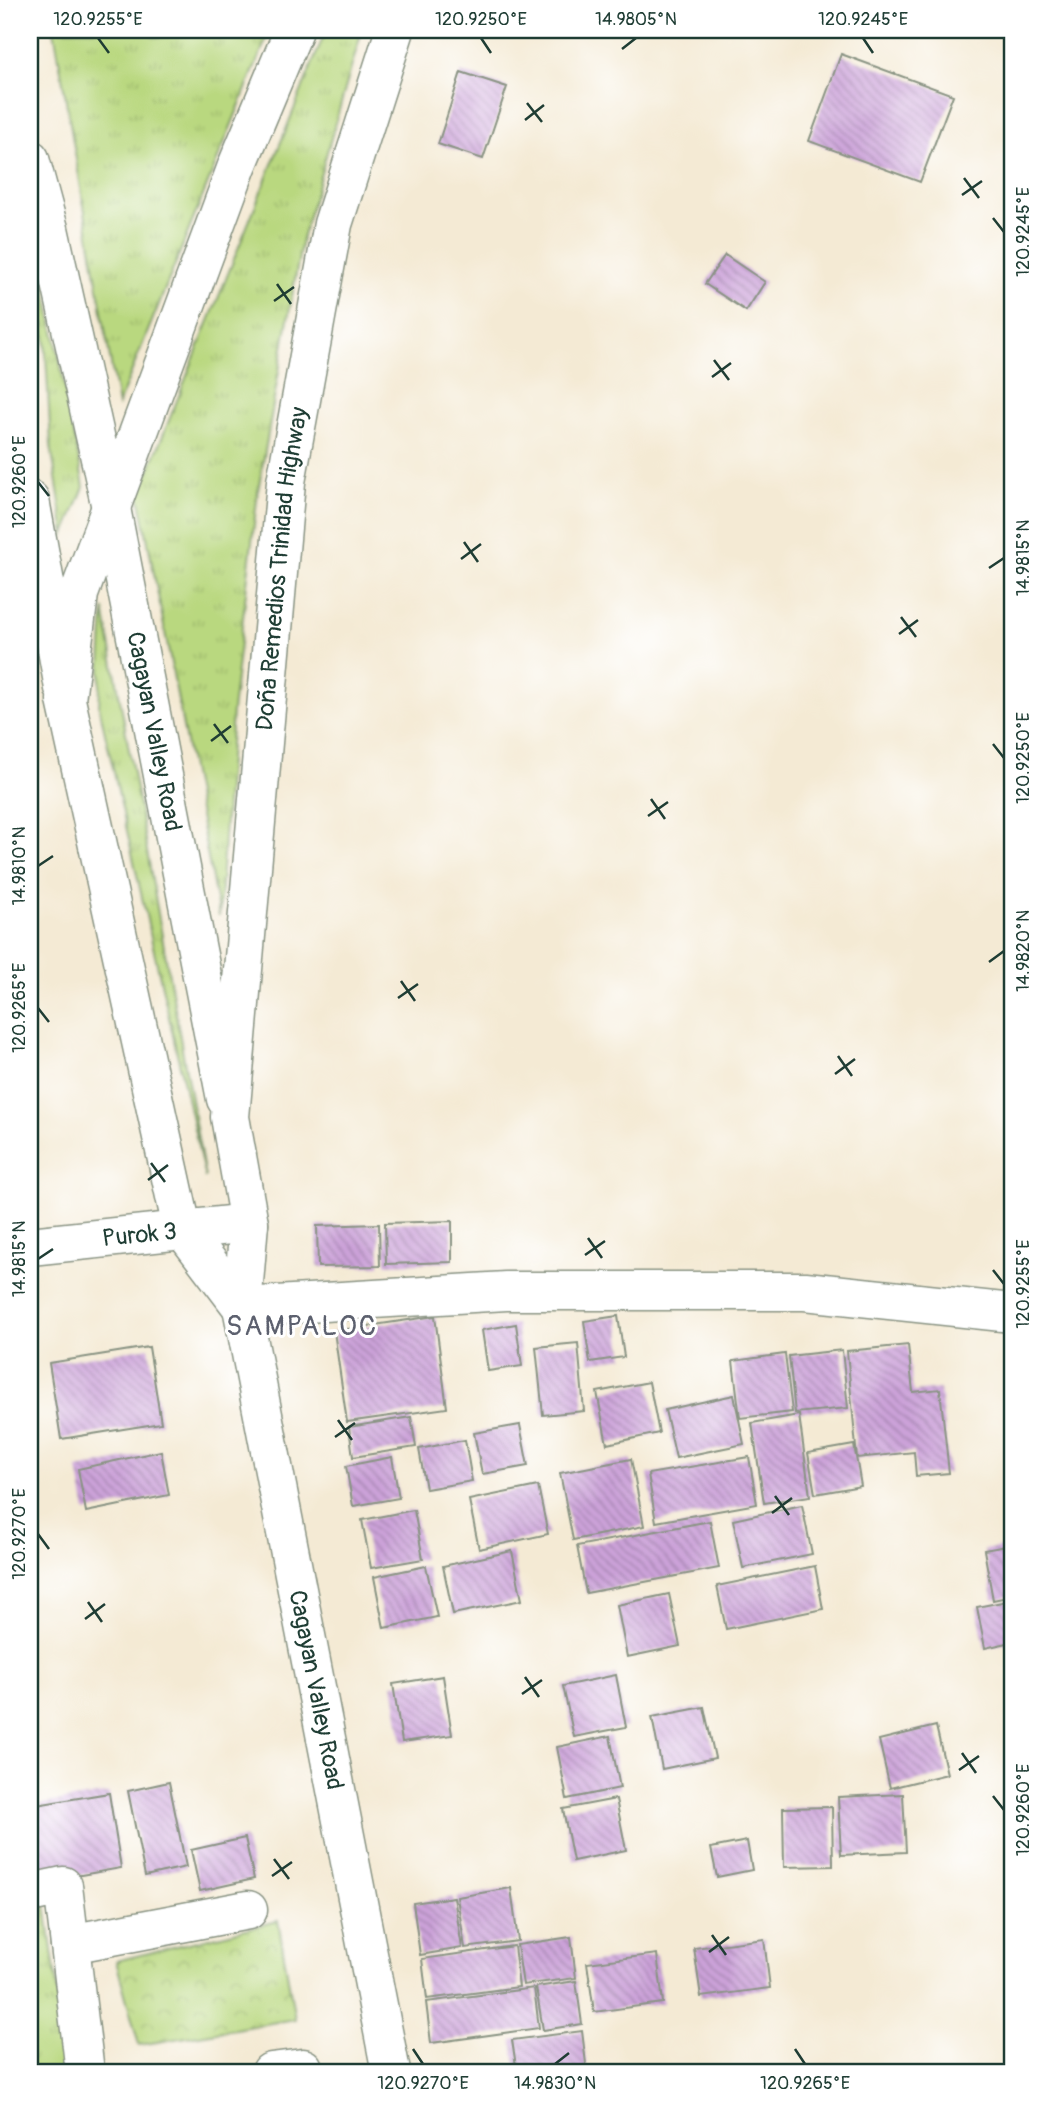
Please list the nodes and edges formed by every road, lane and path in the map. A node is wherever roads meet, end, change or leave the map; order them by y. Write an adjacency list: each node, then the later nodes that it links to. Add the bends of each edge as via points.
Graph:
1 (294, 30): 5 (main road, via 237,166)
2 (395, 30): 7 (main road, Doña Remedios Trinidad Highway, via 332,224 286,482)
3 (30, 159): 5 (main road, Cagayan Valley Road, via 50,229)
4 (30, 500): 6 (main road, Cagayan Valley Road)
5 (110, 503): 6 (main road, via 79,594); 7 (main road, Cagayan Valley Road)
6 (66, 700): 9 (main road, Cagayan Valley Road)
7 (230, 1117): 8 (main road, Cagayan Valley Road)
8 (249, 1223): 9 (main road, Purok 3); 11 (main road, Cagayan Valley Road)
9 (182, 1228): 10 (main road, Purok 3); 11 (main road, Cagayan Valley Road)
10 (30, 1246)
11 (242, 1307): 12 (main road, via 506,1291 805,1291); 17 (main road, Cagayan Valley Road)
12 (1012, 1313)
13 (30, 1893): 15 (main road, via 63,1886)
14 (247, 1910): 15 (main road)
15 (70, 1944): 16 (main road)
16 (85, 2072)
17 (391, 2072)

